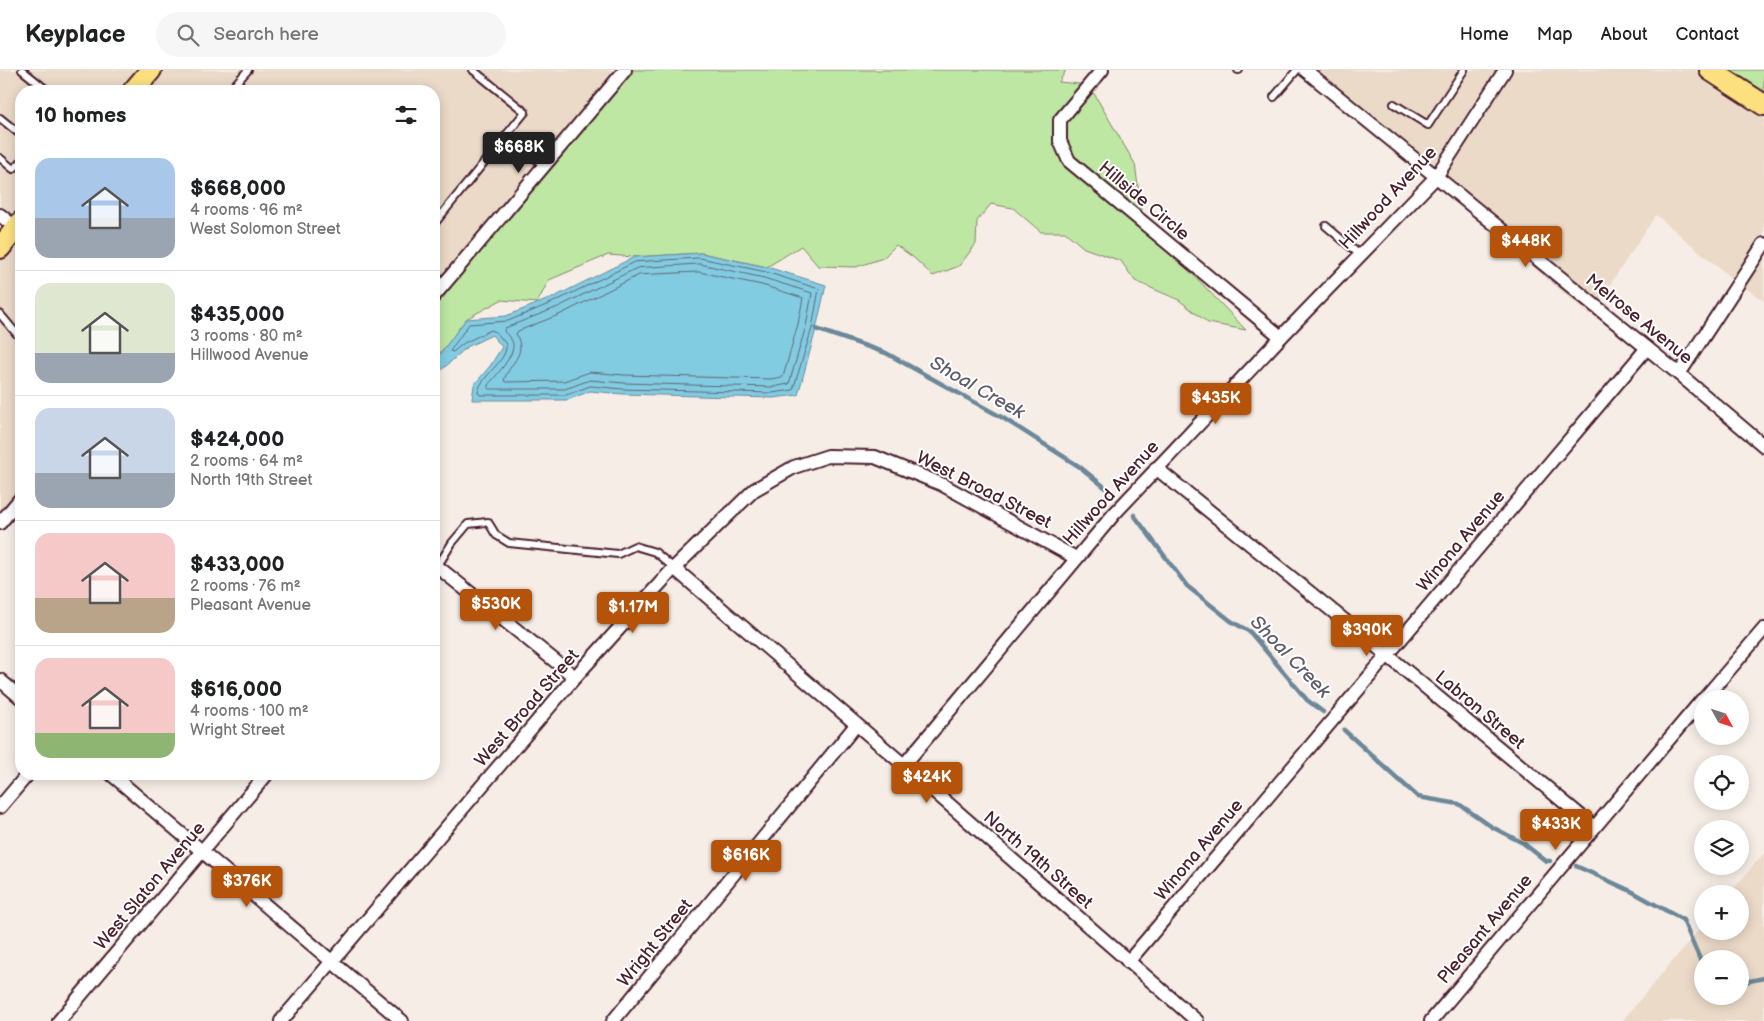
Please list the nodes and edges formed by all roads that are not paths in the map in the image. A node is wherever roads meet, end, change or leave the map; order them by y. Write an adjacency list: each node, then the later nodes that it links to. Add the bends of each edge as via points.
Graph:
1 (22, 70): 12 (lane)
2 (151, 70): 13 (main road)
3 (248, 70): 14 (lane)
4 (474, 70): 20 (lane, via 525,112)
5 (626, 70): 22 (street)
6 (1102, 70): 36 (street, Hillside Circle, via 1060,120 1060,141 1070,162)
7 (1297, 70): 15 (lane)
8 (1305, 70): 24 (street, Melrose Avenue)
9 (1464, 70): 16 (lane, via 1428,125)
10 (1505, 70): 24 (street, Hillwood Avenue)
11 (1710, 70): 17 (main road)
12 (41, 85)
13 (138, 85)
14 (234, 85)
15 (1274, 97)
16 (1394, 104)
17 (1764, 105)
18 (0, 118): 19 (lane)
19 (15, 131)
20 (507, 134): 22 (lane); 26 (lane)
21 (0, 158): 23 (lane, via 13,169)
22 (544, 166): 33 (street)
23 (15, 167)
24 (1436, 178): 32 (street, Hillwood Avenue); 37 (street, Melrose Avenue)
25 (0, 215): 27 (street)
26 (440, 217)
27 (15, 225)
28 (1326, 226): 32 (lane)
29 (15, 233): 31 (main road)
30 (1764, 244): 38 (street)
31 (0, 248)
32 (1360, 256): 36 (street, Hillwood Avenue)
33 (440, 289)
34 (0, 314): 35 (lane)
35 (15, 332)
36 (1281, 337): 40 (street, Hillwood Avenue)
37 (1647, 348): 38 (street, Melrose Avenue); 48 (street, Winona Avenue)
38 (1679, 374): 39 (street, Melrose Avenue)
39 (1764, 446)
40 (1156, 468): 43 (street, Hillwood Avenue); 48 (street, Labron Street)
41 (15, 505): 42 (street)
42 (0, 523)
43 (1076, 558): 45 (street, West Broad Street, via 941,484 875,457 828,456 794,467 754,490); 55 (street, Hillwood Avenue)
44 (440, 560): 45 (lane, via 468,524 488,522 496,535 509,544 618,554 635,546 655,552)
45 (674, 568): 49 (street, West Broad Street); 54 (street, North 19th Street)
46 (440, 571): 49 (street)
47 (1764, 629): 51 (street, Pleasant Avenue)
48 (1387, 655): 60 (street, Labron Street); 63 (street, Winona Avenue)
49 (575, 677): 62 (street, West Broad Street)
50 (0, 680): 52 (street)
51 (1712, 690)
52 (15, 693)
53 (1694, 710): 60 (street, Pleasant Avenue)
54 (856, 725): 55 (street, North 19th Street); 67 (street, Wright Street)
55 (904, 765): 63 (street, North 19th Street)
56 (23, 780): 59 (street)
57 (118, 780): 61 (street)
58 (262, 780): 61 (street, West Slaton Avenue)
59 (0, 807)
60 (1594, 827): 69 (street, Pleasant Avenue)
61 (202, 852): 62 (street); 64 (street, West Slaton Avenue)
62 (332, 961): 65 (street, West Broad Street); 66 (street)
63 (1128, 962): 68 (street, North 19th Street)
64 (59, 1021)
65 (281, 1021)
66 (402, 1021)
67 (613, 1021)
68 (1197, 1021)
69 (1431, 1021)

